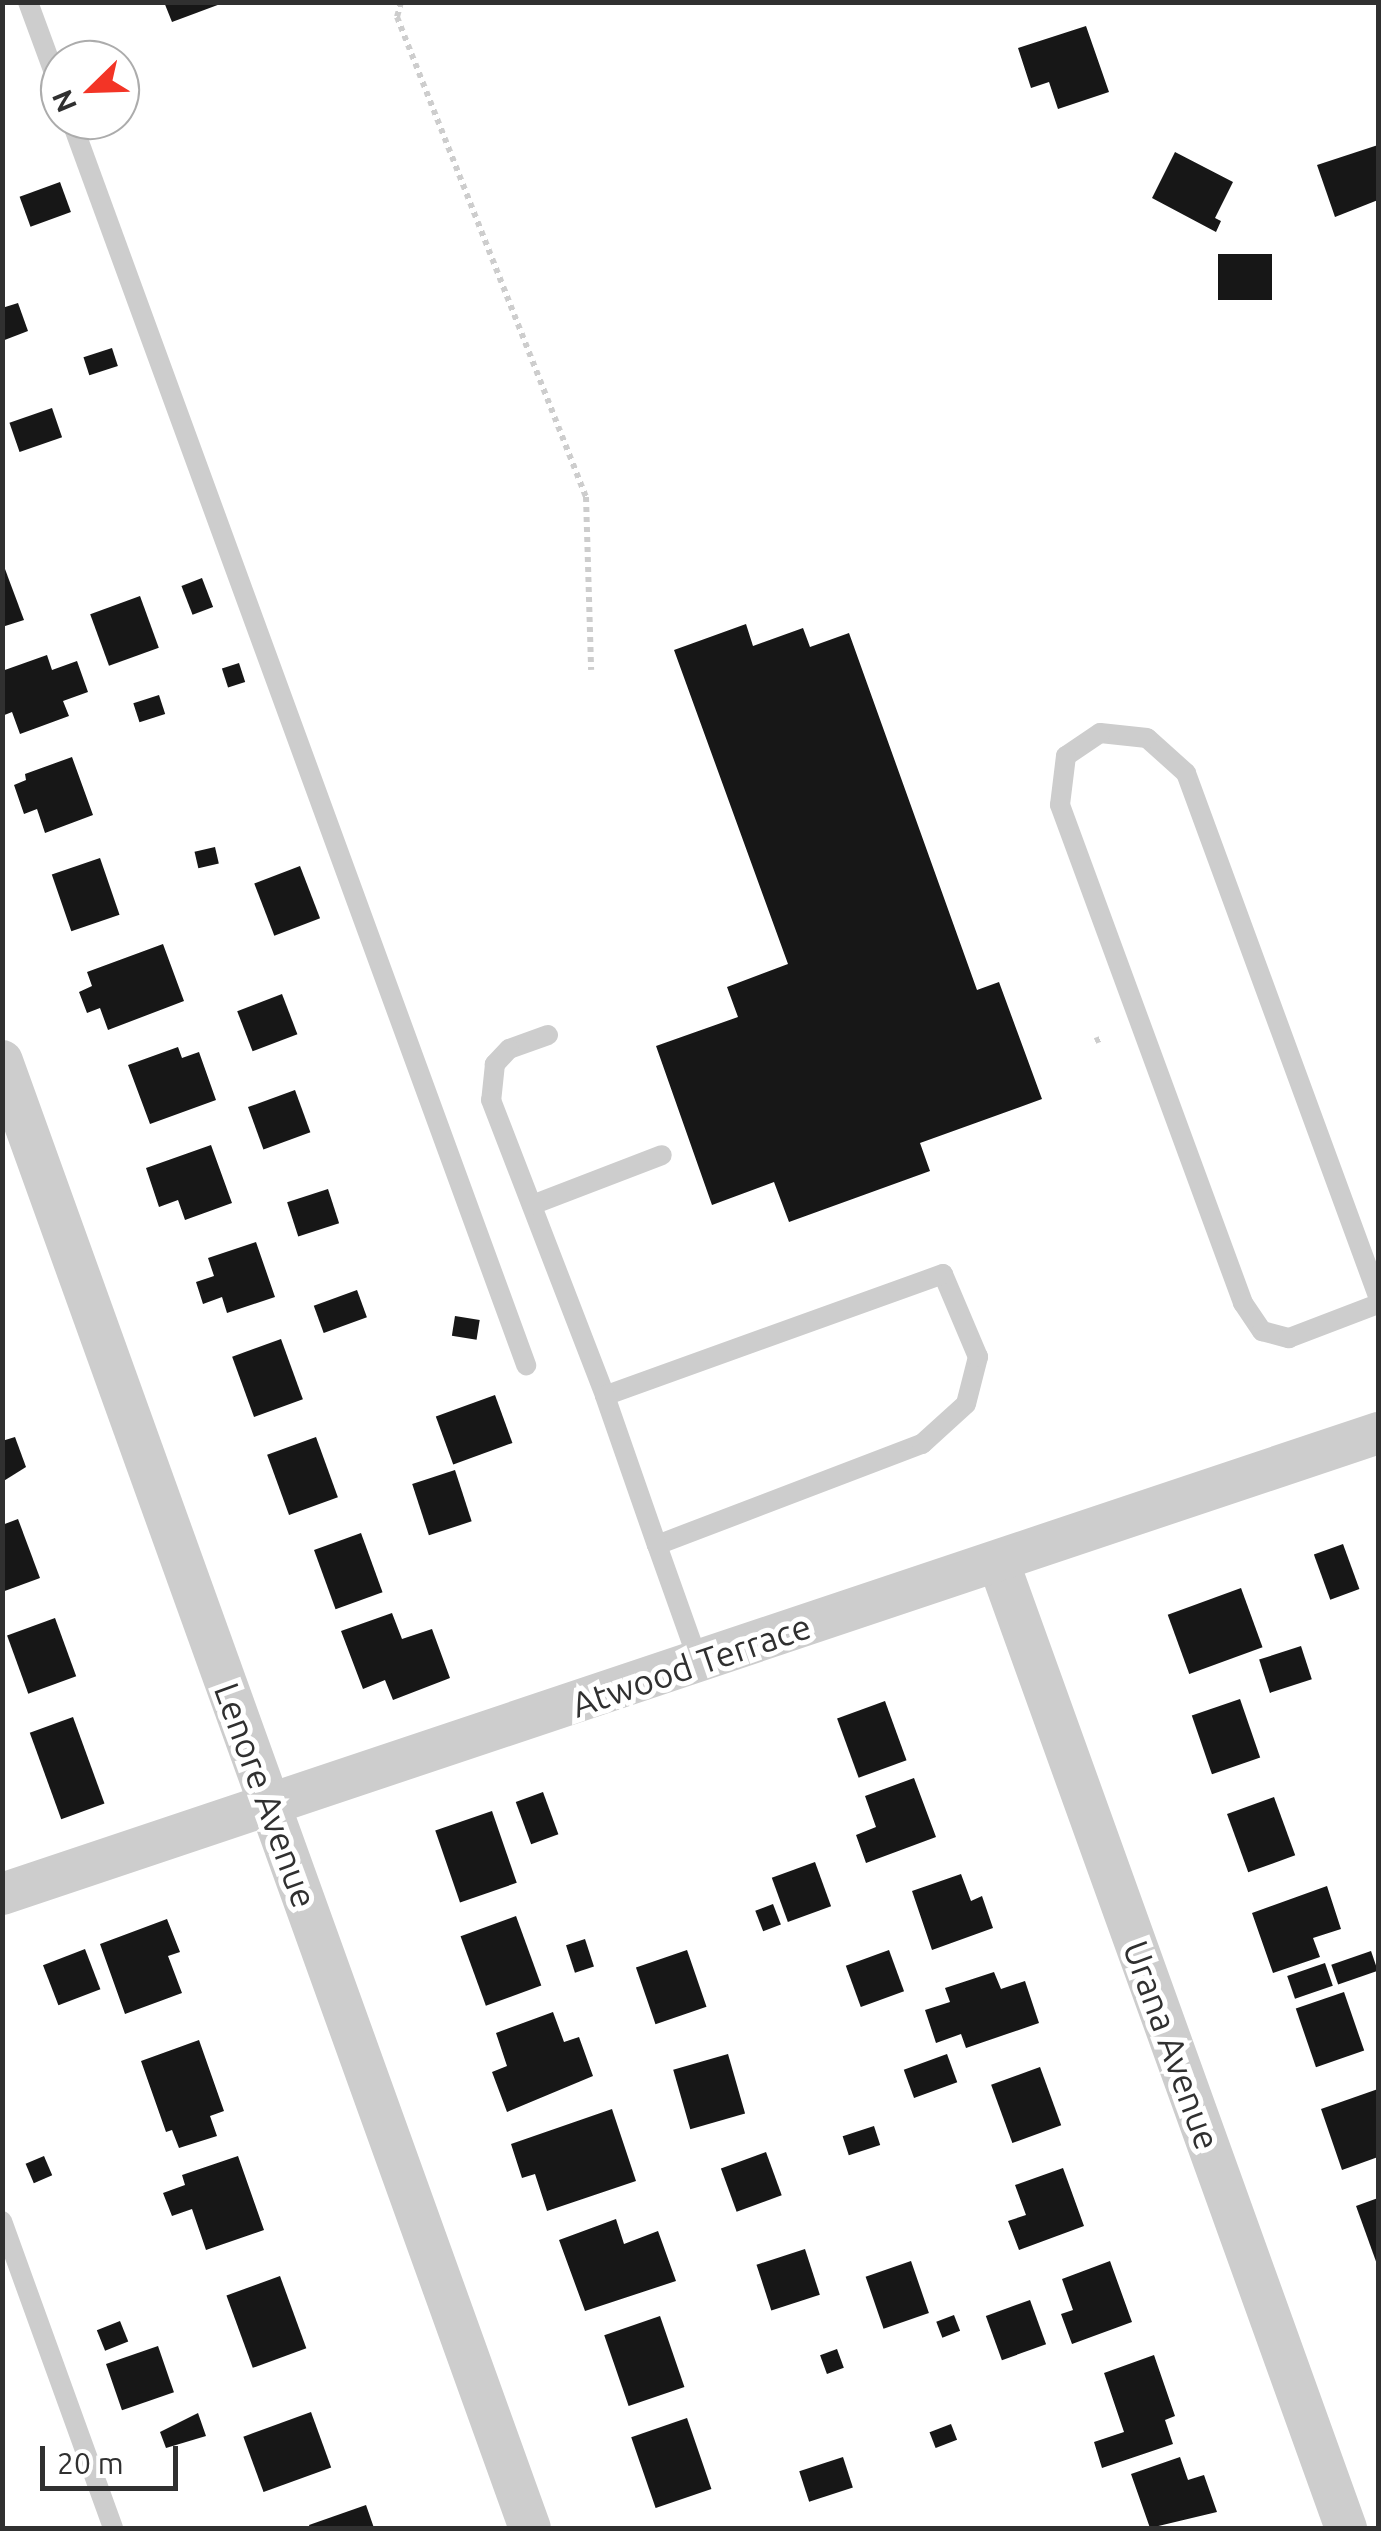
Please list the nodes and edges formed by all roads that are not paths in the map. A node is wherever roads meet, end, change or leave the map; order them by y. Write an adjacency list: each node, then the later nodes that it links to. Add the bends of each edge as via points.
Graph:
1 (28, 2): 2 (lane)
2 (42, 40)
3 (78, 140): 9 (lane)
4 (548, 1036): 7 (lane, via 502,1056 491,1100)
5 (2, 1062): 15 (street, Lenore Avenue)
6 (662, 1155): 7 (lane)
7 (532, 1205): 10 (lane)
8 (1378, 1300): 8 (lane, via 1186,773 1147,738 1100,734 1066,756 1060,805 1243,1303 1262,1330 1289,1338)
9 (526, 1364)
10 (605, 1396): 12 (lane); 12 (lane, via 944,1274 978,1357 966,1404 922,1444)
11 (1378, 1434): 13 (street, Atwood Terrace)
12 (657, 1546): 14 (lane)
13 (998, 1560): 14 (street, Atwood Terrace); 20 (street, Urana Avenue)
14 (698, 1662): 15 (street, Atwood Terrace)
15 (272, 1808): 16 (street, Atwood Terrace); 19 (street, Lenore Avenue)
16 (2, 1894)
17 (2, 2221): 18 (lane)
18 (114, 2528)
19 (530, 2528)
20 (1346, 2528)

